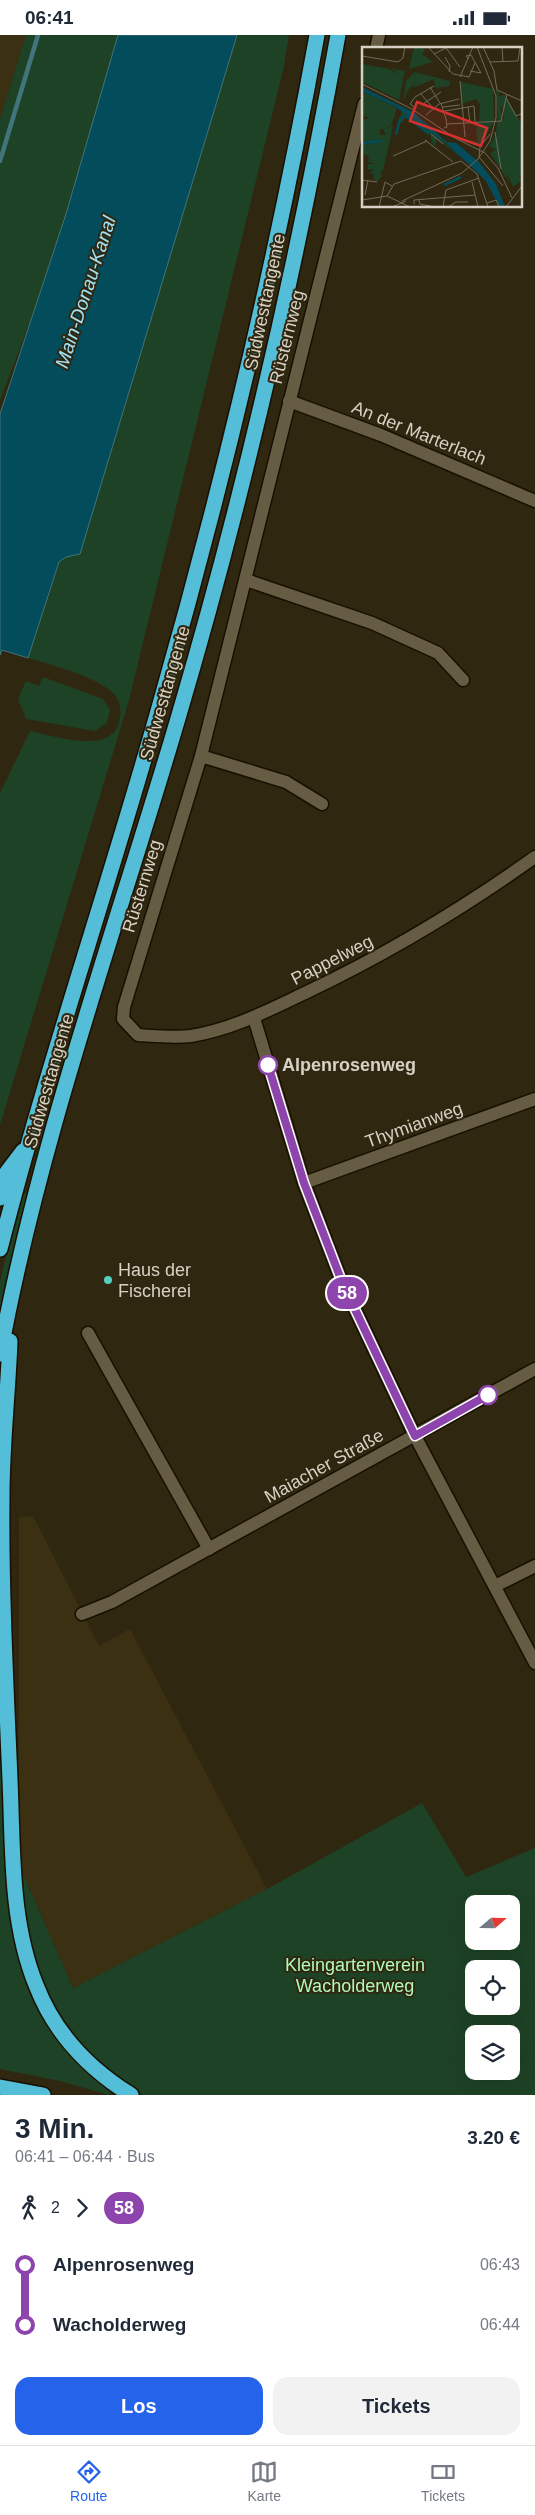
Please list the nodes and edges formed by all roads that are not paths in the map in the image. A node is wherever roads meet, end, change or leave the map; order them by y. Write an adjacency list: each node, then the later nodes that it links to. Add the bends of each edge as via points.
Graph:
1 (317, 35): 14 (highway, Südwesttangente, via 243,393 195,580)
2 (338, 35): 18 (highway, Südwesttangente, via 270,368 221,564 180,713 54,1129)
3 (362, 123): 4 (street, Rüsternweg)
4 (289, 401): 5 (street, An der Marterlach, via 381,435); 6 (street, Rüsternweg)
5 (534, 500)
6 (246, 580): 7 (street, via 372,623 430,649 438,653); 8 (street, Rüsternweg)
7 (463, 680)
8 (201, 756): 9 (street, via 286,783); 12 (street, Rüsternweg, via 124,1007 123,1019)
9 (322, 805)
10 (535, 857): 11 (street, Pappelweg, via 404,943)
11 (254, 1018): 12 (street, Pappelweg, via 189,1036 138,1035); 15 (street)
12 (128, 1025)
13 (535, 1099): 15 (street, Thymianweg)
14 (26, 1146): 16 (highway, via 7,1172); 17 (highway, Südwesttangente)
15 (304, 1183): 22 (street, via 342,1282)
16 (0, 1198)
17 (0, 1249)
18 (12, 1294): 20 (highway, Südwesttangente); 30 (highway, via 2,1497 3,1615 19,1921 36,1986 58,2027 87,2061)
19 (88, 1333): 23 (street)
20 (0, 1354)
21 (535, 1369): 22 (street, Maiacher Straße)
22 (415, 1436): 23 (street, Maiacher Straße); 25 (street)
23 (209, 1549): 26 (street, Maiacher Straße)
24 (535, 1566): 25 (street)
25 (495, 1586): 27 (street)
26 (82, 1614)
27 (535, 1663)
28 (0, 2087): 29 (highway)
29 (43, 2095)
30 (131, 2095)

